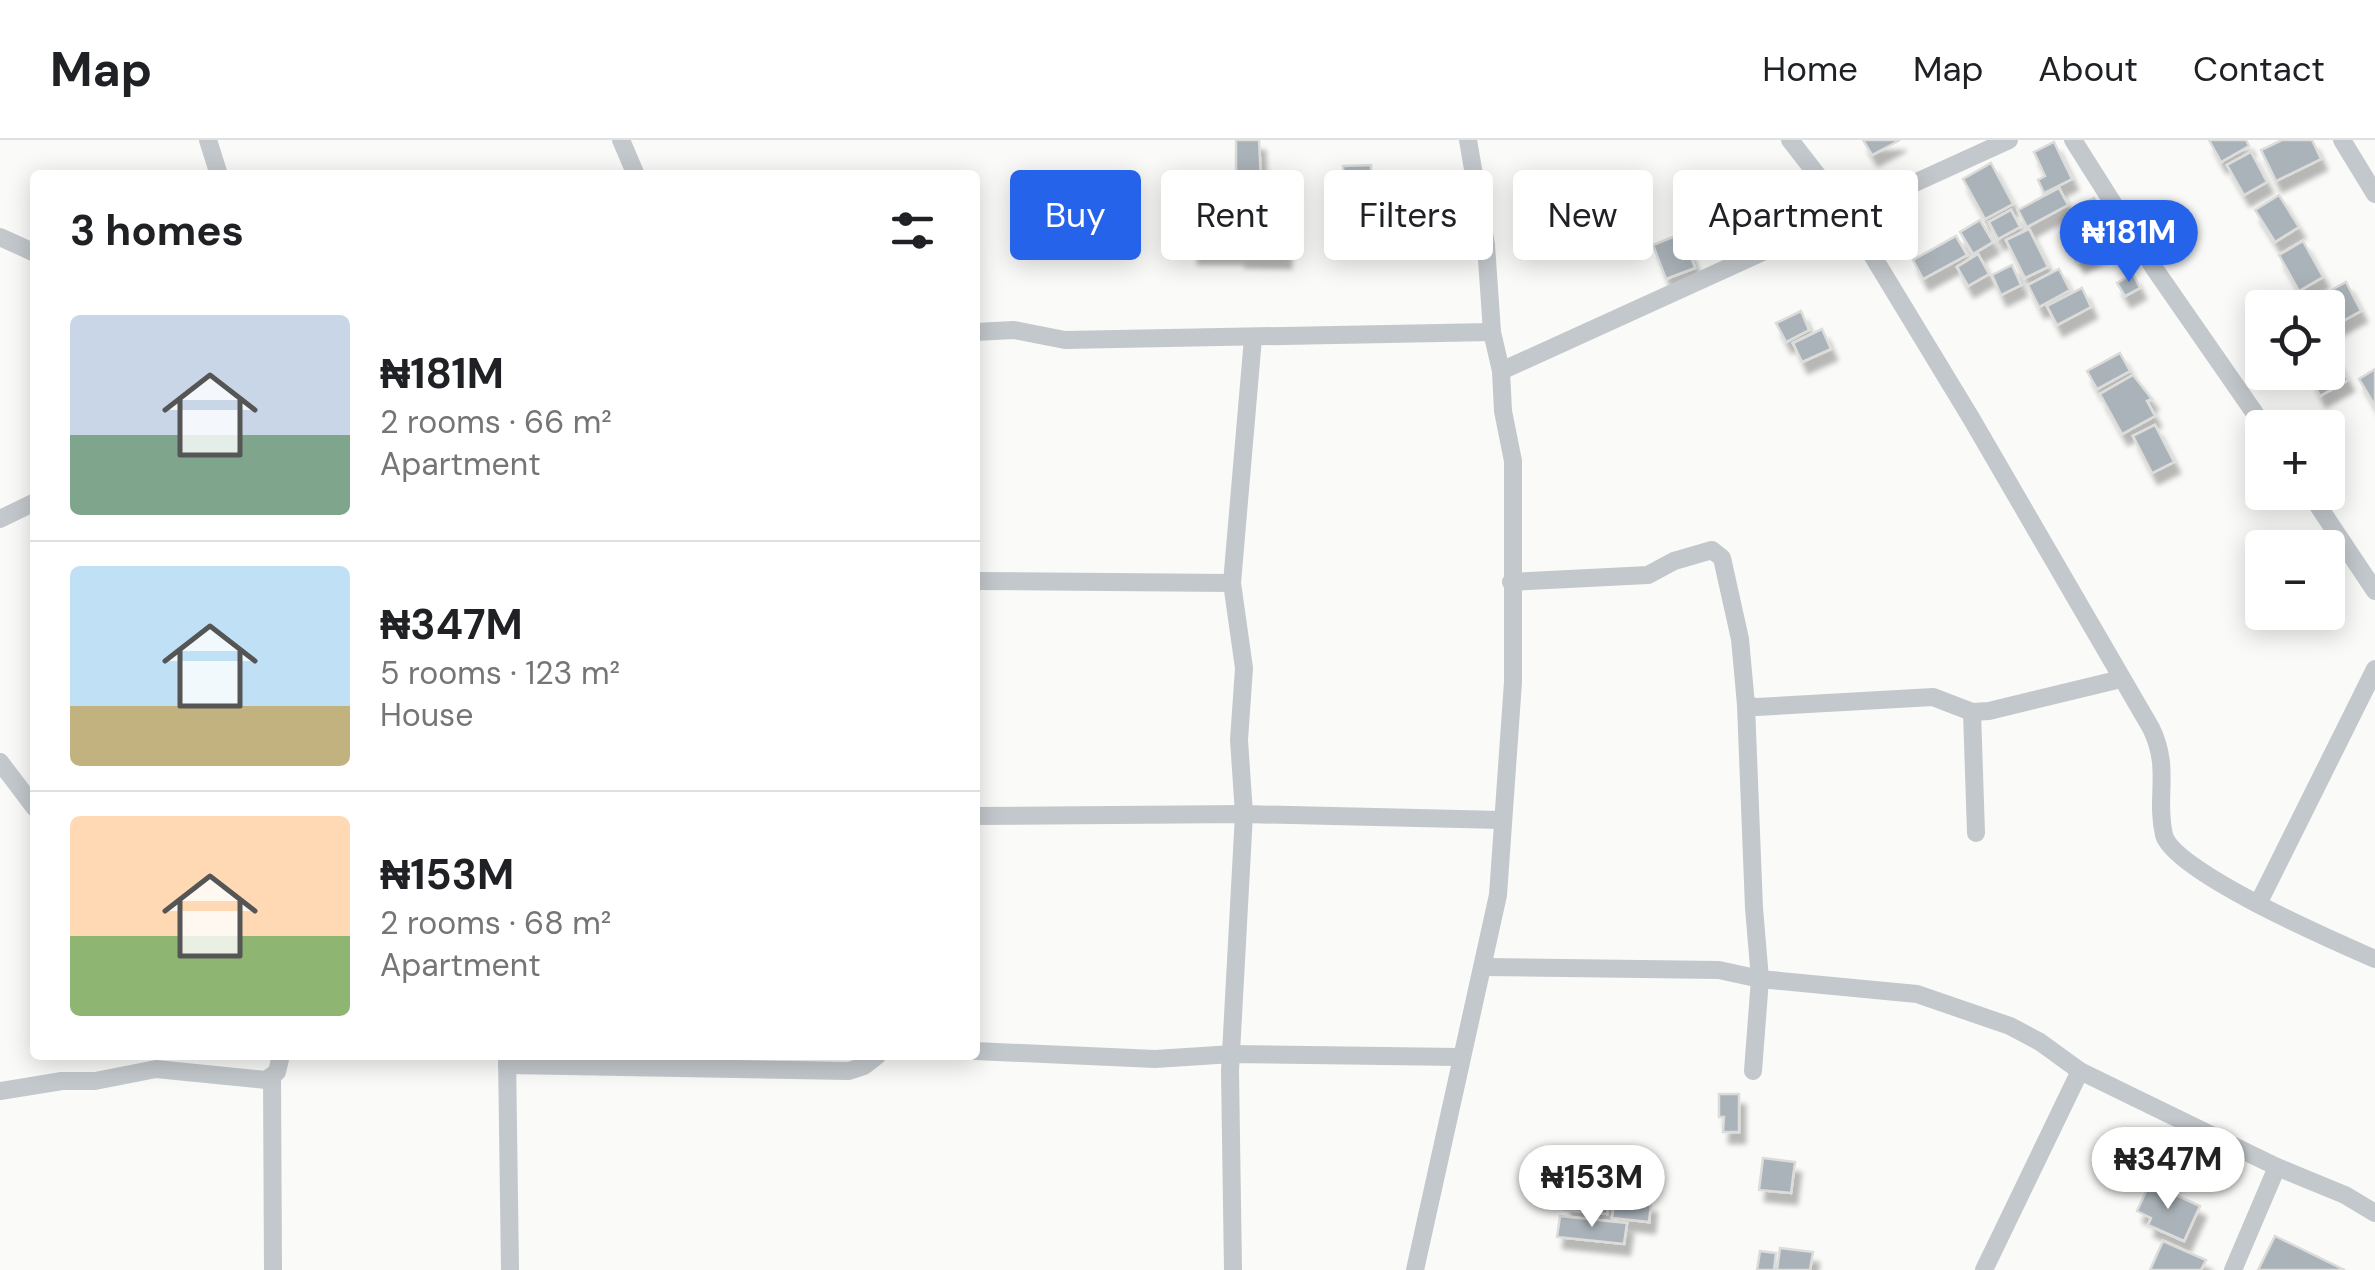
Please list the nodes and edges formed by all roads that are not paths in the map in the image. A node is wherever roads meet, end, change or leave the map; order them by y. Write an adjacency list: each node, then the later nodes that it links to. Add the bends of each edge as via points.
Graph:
1 (208, 140): 8 (street)
2 (621, 140): 9 (street)
3 (1468, 140): 18 (street)
4 (1790, 140): 10 (street)
5 (2009, 140): 11 (street)
6 (2073, 140): 21 (street)
7 (2342, 140): 12 (street)
8 (217, 170)
9 (629, 170)
10 (1813, 170)
11 (1918, 180)
12 (2375, 194)
13 (0, 237): 14 (street)
14 (30, 251)
15 (1742, 260): 20 (street)
16 (1875, 260): 30 (street)
17 (980, 332): 19 (street, via 1014,330 1065,340)
18 (1492, 332): 19 (street); 20 (street)
19 (1252, 338): 27 (street)
20 (1500, 371): 26 (street, via 1513,461)
21 (2253, 410)
22 (30, 504): 24 (street)
23 (2322, 510): 28 (street)
24 (0, 519)
25 (980, 581): 27 (street)
26 (1510, 582): 31 (street, via 1648,575 1712,550 1722,558 1740,639); 38 (street, via 1512,682)
27 (1232, 583): 36 (street, via 1244,668)
28 (2375, 591)
29 (2375, 669): 40 (street)
30 (2121, 679): 32 (street); 40 (street, via 2159,745 2163,831 2172,851)
31 (1746, 705): 32 (street, via 1933,698); 43 (street)
32 (1972, 712): 39 (street)
33 (6, 770): 34 (street); 35 (street)
34 (0, 794)
35 (30, 801)
36 (1244, 814): 37 (street); 38 (street); 45 (street)
37 (980, 816)
38 (1502, 820): 42 (street, via 1498,895)
39 (1976, 833)
40 (2258, 904): 41 (street)
41 (2375, 959)
42 (1484, 967): 43 (street, via 1719,970); 46 (street)
43 (1760, 979): 50 (street); 51 (street, via 1893,990 1946,1002 2040,1042)
44 (980, 1052): 45 (street, via 1155,1059)
45 (1233, 1054): 46 (street); 58 (street)
46 (1460, 1057): 59 (street)
47 (280, 1060): 52 (street)
48 (507, 1060): 49 (street, via 849,1071); 57 (street)
49 (872, 1060)
50 (1754, 1071)
51 (2080, 1071): 54 (street); 60 (street)
52 (272, 1077): 53 (street, via 156,1069); 56 (street)
53 (0, 1091)
54 (2278, 1168): 55 (street); 61 (street)
55 (2375, 1213)
56 (273, 1270)
57 (510, 1270)
58 (1233, 1270)
59 (1415, 1270)
60 (1984, 1270)
61 (2233, 1270)

